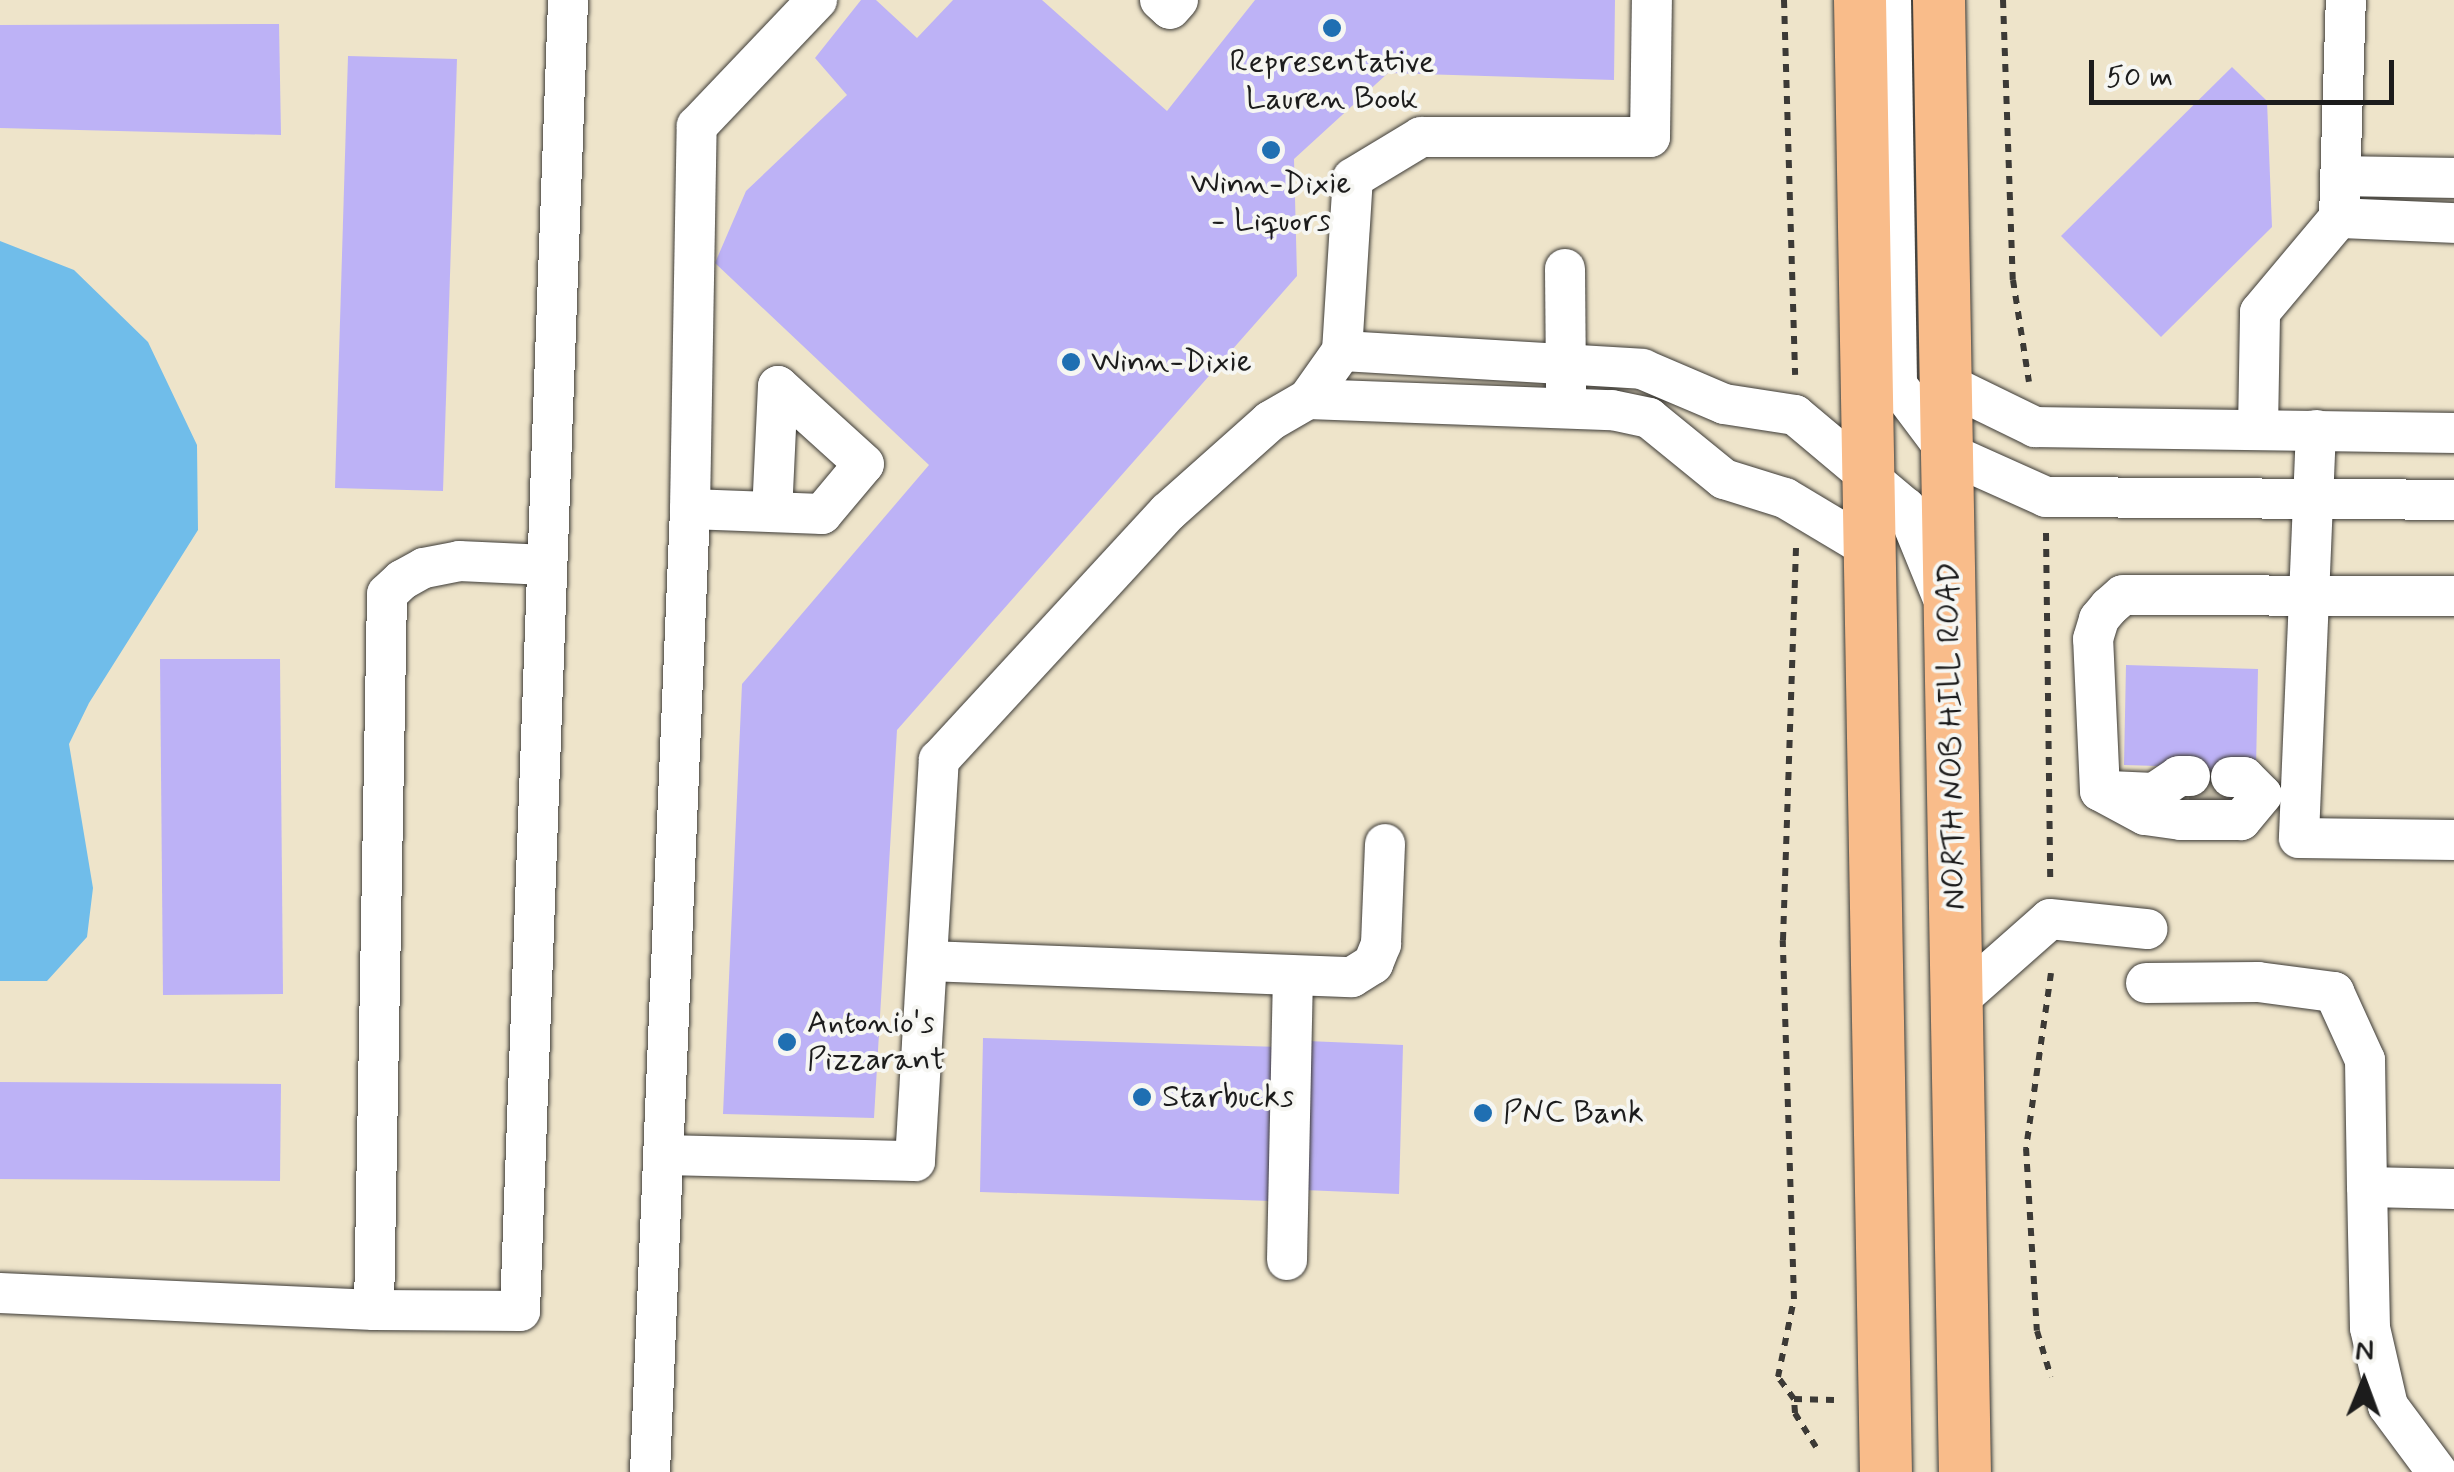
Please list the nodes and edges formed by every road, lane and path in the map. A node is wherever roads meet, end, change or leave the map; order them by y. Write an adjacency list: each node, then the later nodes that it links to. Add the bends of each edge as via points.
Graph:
1 (568, 0): 36 (lane)
2 (817, 0): 33 (lane, via 698,126)
3 (1160, 0): 4 (lane, via 1170,9)
4 (1178, 0)
5 (1652, 0): 17 (lane, via 1650,137 1421,136 1353,178)
6 (1784, 0): 22 (path)
7 (1860, 0): 28 (main road)
8 (1892, 0): 27 (lane, via 1896,386)
9 (1939, 0): 19 (main road, NORTH NOB HILL ROAD)
10 (2003, 0): 23 (path, via 2013,280)
11 (2346, 0): 12 (lane)
12 (2340, 176): 13 (lane); 14 (lane)
13 (2454, 178)
14 (2339, 218): 15 (lane); 24 (lane, via 2260,312)
15 (2454, 223)
16 (1565, 269): 18 (lane)
17 (1342, 351): 18 (lane); 20 (lane)
18 (1567, 364): 21 (lane); 22 (lane, via 1642,370 1724,404)
19 (1947, 384): 23 (lane); 27 (main road, NORTH NOB HILL ROAD)
20 (1308, 399): 21 (lane); 47 (lane, via 1270,421 1168,512 939,760)
21 (1566, 409): 32 (lane, via 1649,418 1724,479)
22 (1795, 415): 28 (lane)
23 (2035, 427): 24 (lane)
24 (2258, 430): 25 (lane)
25 (2316, 430): 26 (lane); 30 (lane)
26 (2454, 433)
27 (1948, 454): 29 (lane); 39 (main road, NORTH NOB HILL ROAD)
28 (1871, 476): 35 (main road); 39 (lane, via 1906,508)
29 (2046, 497): 30 (lane); 45 (path)
30 (2314, 498): 31 (lane); 37 (lane)
31 (2454, 500)
32 (1796, 504): 35 (lane); 58 (path, via 1783,940 1794,1299 1778,1377)
33 (690, 509): 34 (lane); 51 (lane)
34 (772, 512)
35 (1872, 550): 62 (main road)
36 (547, 565): 56 (lane, via 459,561 424,568 386,594); 56 (lane, via 520,1311)
37 (2310, 592): 38 (lane); 41 (lane); 42 (lane, via 2124,595 2099,619 2093,639)
38 (2454, 596)
39 (1951, 618): 50 (main road, NORTH NOB HILL ROAD)
40 (2178, 788): 42 (lane)
41 (2256, 790): 42 (lane, via 2240,820 2145,814); 43 (lane, via 2299,838)
42 (2100, 791)
43 (2454, 840)
44 (1385, 844): 48 (lane, via 1381,944 1373,964 1352,977)
45 (2050, 918): 46 (lane); 50 (lane); 57 (path, via 2051,975 2026,1148 2037,1331)
46 (2147, 929)
47 (928, 961): 48 (lane); 51 (lane, via 916,1161)
48 (1293, 977): 54 (lane)
49 (2146, 982): 52 (lane, via 2258,982 2334,992 2366,1060)
50 (1956, 1002): 63 (main road, NORTH NOB HILL ROAD)
51 (664, 1154): 61 (lane)
52 (2367, 1187): 53 (lane); 64 (lane, via 2370,1328 2388,1406)
53 (2454, 1189)
54 (1288, 1260)
55 (0, 1293): 56 (lane)
56 (374, 1310)
57 (2051, 1377)
58 (1794, 1399): 59 (path); 60 (path, via 1795,1414)
59 (1834, 1400)
60 (1816, 1447)
61 (650, 1472)
62 (1886, 1472)
63 (1965, 1472)
64 (2437, 1472)

